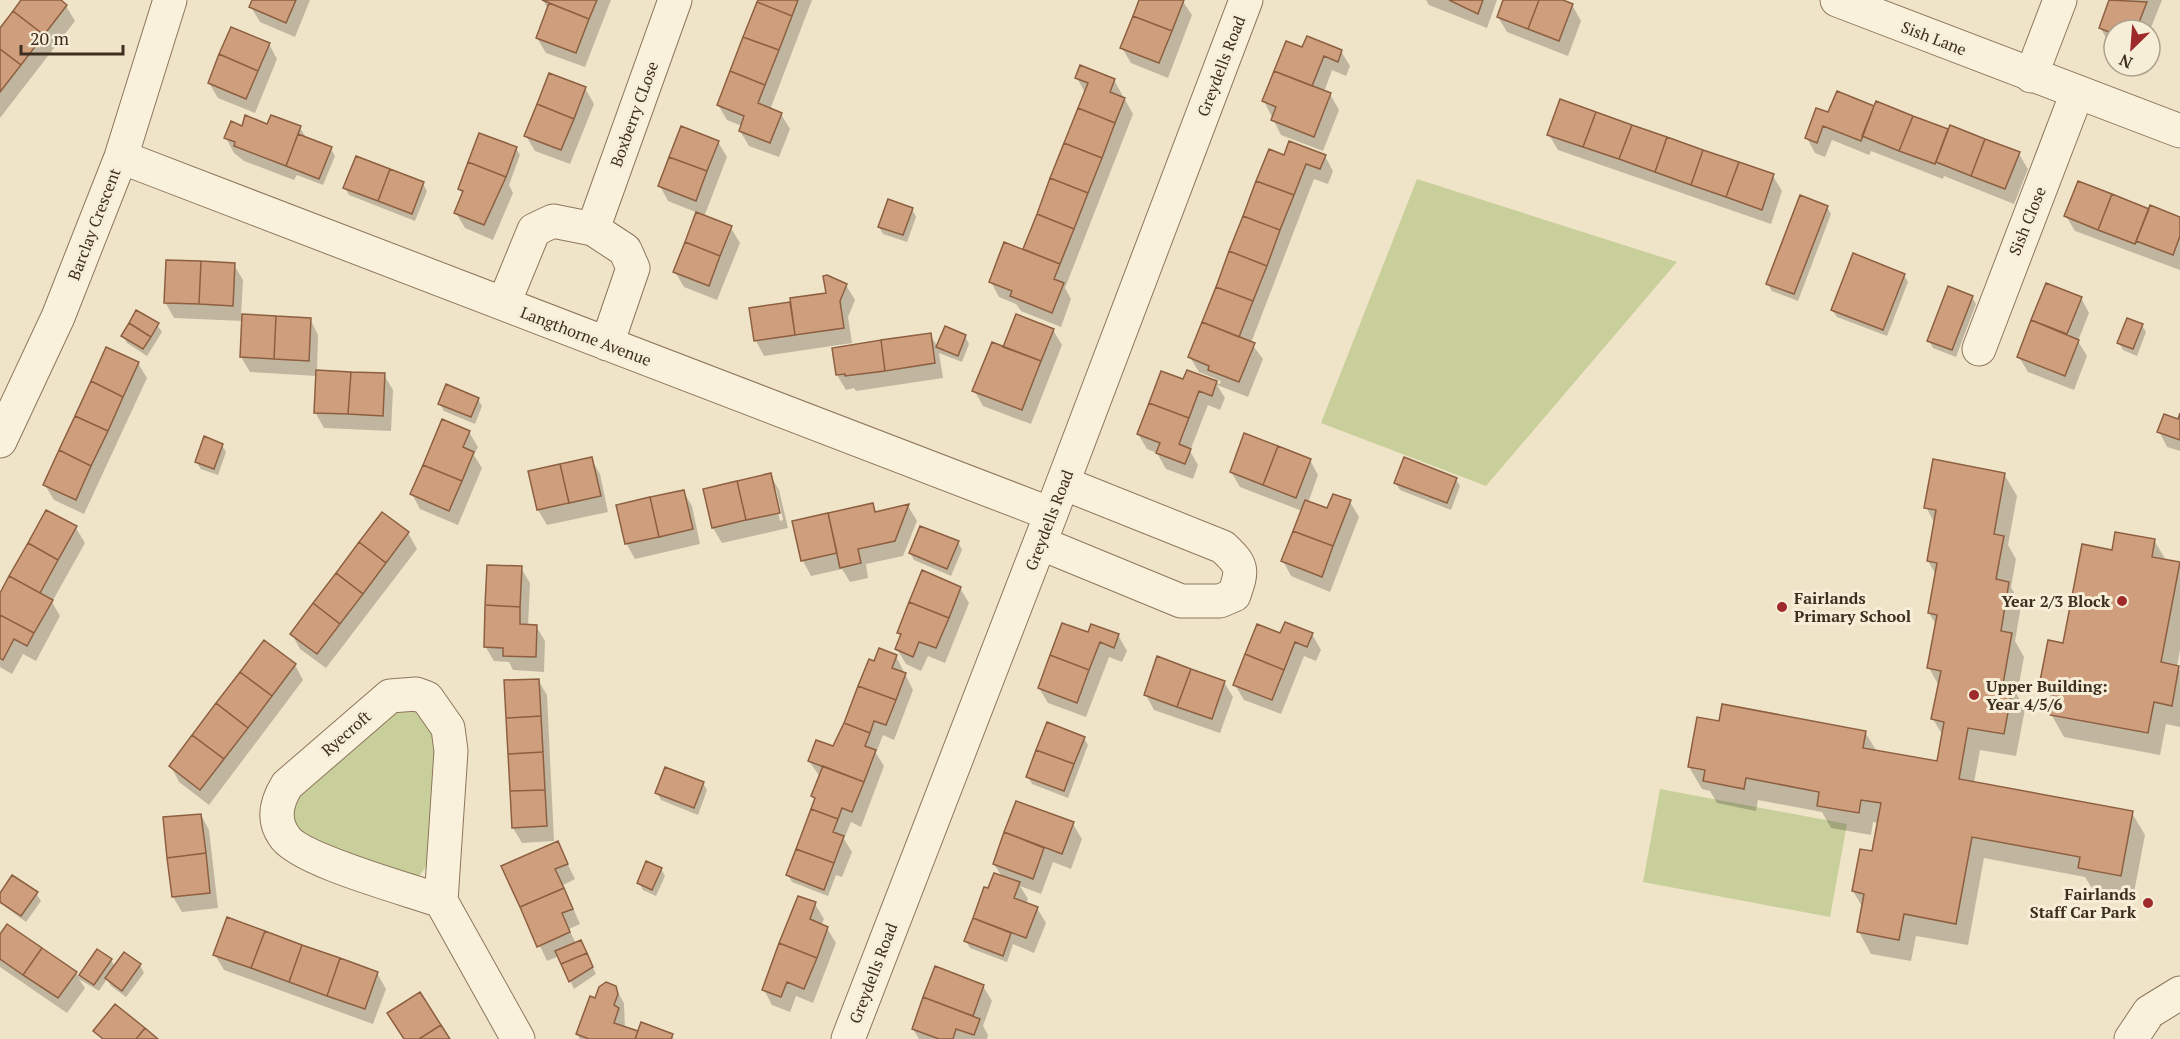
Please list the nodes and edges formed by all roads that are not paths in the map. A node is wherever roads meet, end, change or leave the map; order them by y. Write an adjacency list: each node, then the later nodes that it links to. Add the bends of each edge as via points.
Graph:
1 (170, 0): 9 (street, Barclay Crescent)
2 (675, 0): 10 (street, Boxberry CLose)
3 (1246, 0): 15 (street, Greydells Road)
4 (1837, 0): 6 (street, Sish Lane)
5 (2060, 0): 6 (street)
6 (2031, 76): 7 (street, Sish Lane)
7 (2077, 93): 8 (street, Sish Lane); 13 (street, Sish Close)
8 (2180, 131)
9 (121, 157): 11 (street, Langthorne Avenue); 14 (street, Barclay Crescent, via 58,317)
10 (593, 229): 11 (street, via 553,220 534,230); 12 (street, via 625,250 633,268)
11 (504, 303): 12 (street, Langthorne Avenue)
12 (607, 344): 16 (street, Langthorne Avenue)
13 (1979, 349)
14 (0, 441)
15 (1063, 483): 16 (street, Greydells Road); 16 (street, Langthorne Avenue, via 1223,547 1238,561 1242,574 1234,594 1220,601 1182,601)
16 (1046, 529): 20 (street, Greydells Road)
17 (441, 901): 17 (street, Ryecroft, via 299,850 278,826 276,811 287,785 390,696 416,694 427,698 448,728 451,751); 19 (street)
18 (2172, 998): 21 (street, via 2149,1012)
19 (518, 1039)
20 (848, 1039)
21 (2131, 1039)

